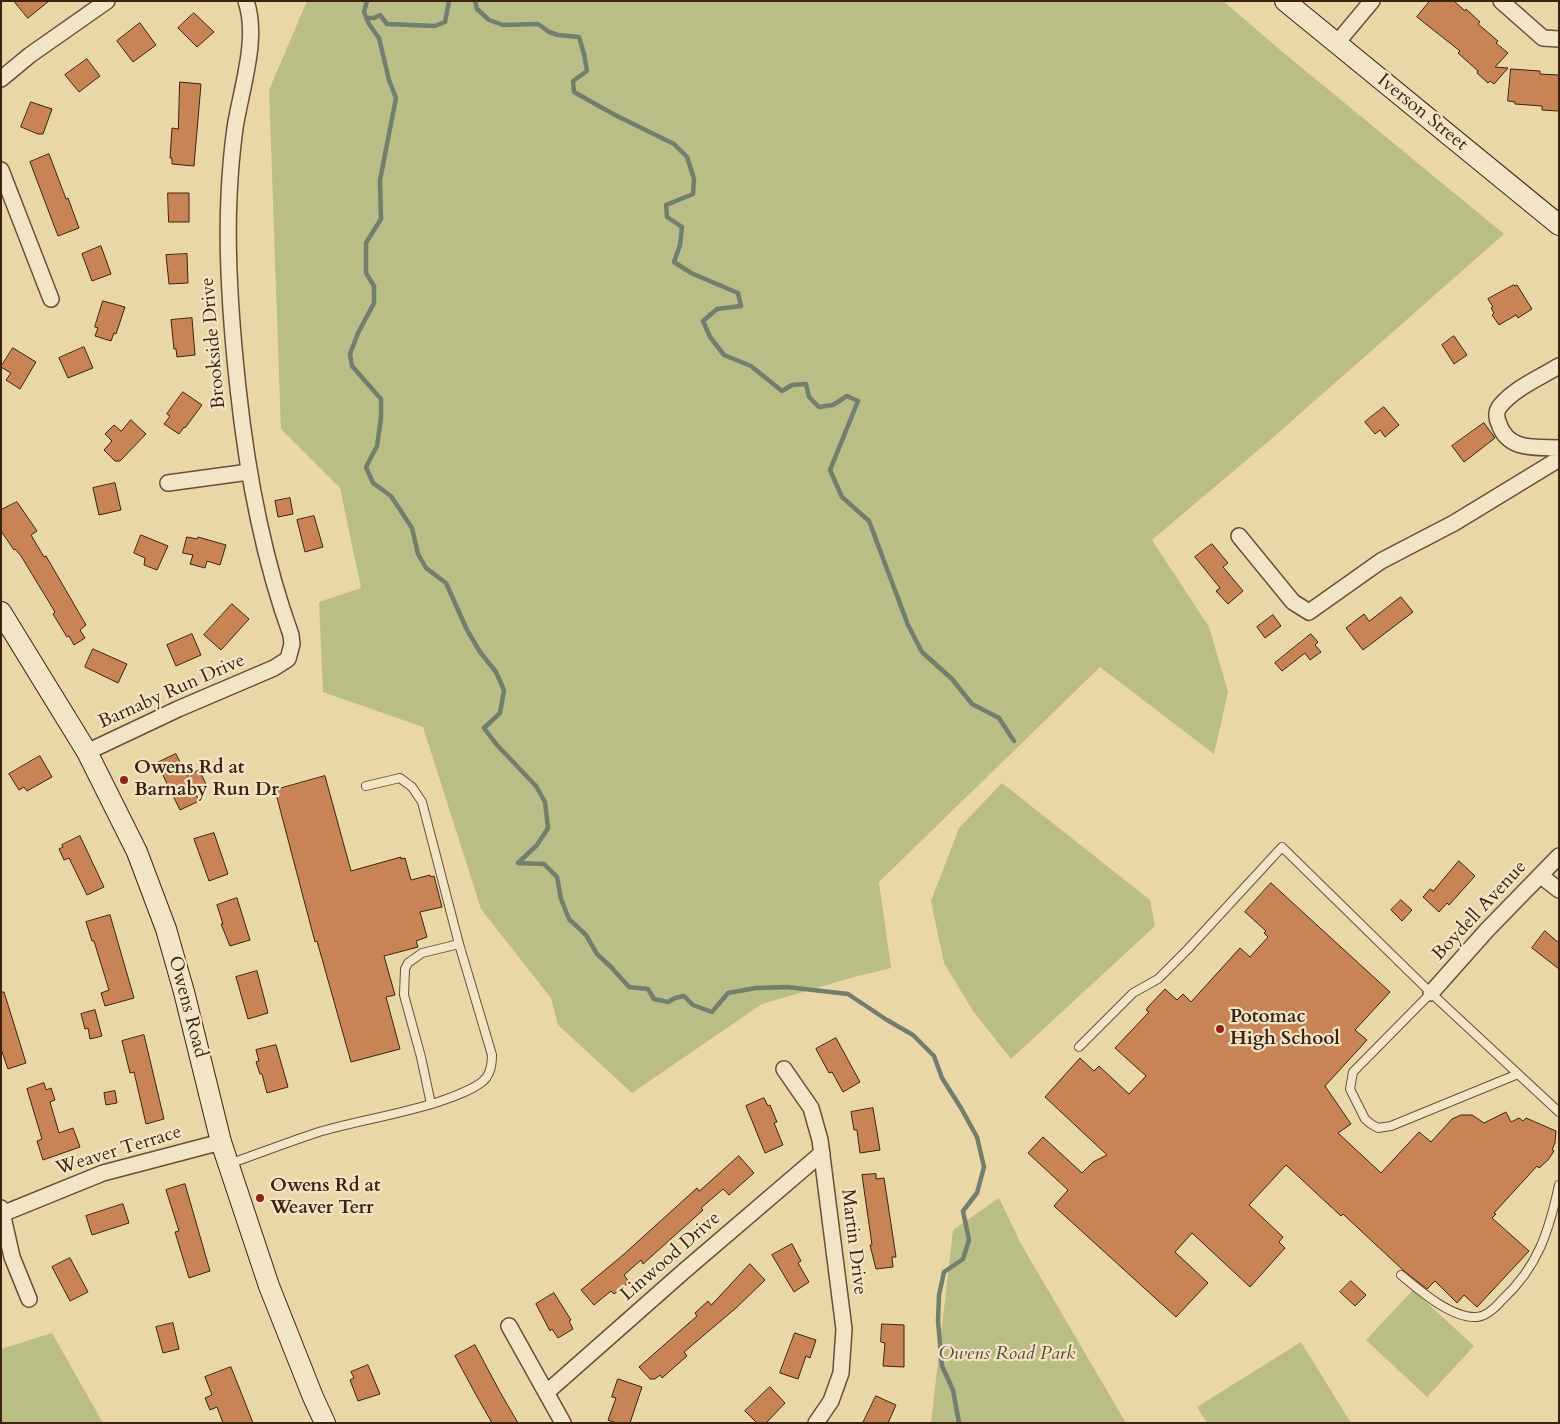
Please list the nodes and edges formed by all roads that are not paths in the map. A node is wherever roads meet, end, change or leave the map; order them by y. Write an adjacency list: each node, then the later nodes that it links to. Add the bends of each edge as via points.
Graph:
1 (107, 1): 8 (street)
2 (246, 1): 15 (street, Brookside Drive, via 251,32 234,137 228,268 232,336)
3 (1285, 1): 7 (street, Iverson Street)
4 (1372, 1): 7 (street)
5 (1502, 1): 6 (street, via 1543,38)
6 (1559, 39)
7 (1336, 44): 10 (street, Iverson Street)
8 (1, 79)
9 (1, 170): 11 (street)
10 (1559, 225)
11 (51, 299)
12 (1559, 366): 13 (street, via 1513,393 1499,408 1496,418 1501,431 1511,442 1530,447)
13 (1559, 448)
14 (1559, 459): 17 (street, via 1454,523 1380,561 1309,612 1293,602)
15 (249, 472): 16 (street); 19 (street, Brookside Drive, via 271,577 291,635 288,659)
16 (168, 483)
17 (1239, 536)
18 (1, 612): 20 (street, Owens Road)
19 (274, 668): 20 (street, Barnaby Run Drive)
20 (87, 752): 32 (street, Owens Road, via 137,852 166,928)
21 (366, 786): 25 (lane, via 400,778 412,787 422,802)
22 (1559, 856): 23 (street, Boydell Avenue)
23 (1541, 876): 24 (street); 26 (street, Boydell Avenue)
24 (1559, 890)
25 (458, 944): 30 (lane, via 422,953 408,963 403,978 404,995); 30 (lane, via 492,1062 484,1081 470,1090)
26 (1431, 993): 27 (lane, via 1282,848 1158,979 1134,993); 29 (lane); 29 (lane, via 1353,1072 1350,1089 1370,1124 1378,1128 1391,1126)
27 (1079, 1047)
28 (784, 1069): 33 (street, Martin Drive, via 811,1108)
29 (1518, 1074): 31 (lane)
30 (431, 1104): 34 (lane, via 323,1131)
31 (1559, 1112)
32 (221, 1142): 34 (street, Owens Road); 36 (street, Weaver Terrace, via 103,1173)
33 (822, 1153): 40 (street, Linwood Drive); 43 (street, Martin Drive, via 844,1329 841,1373 831,1401)
34 (229, 1164): 41 (street, Owens Road, via 270,1286)
35 (1559, 1184): 37 (lane, via 1547,1233 1533,1264 1491,1311 1478,1317 1459,1314 1429,1298)
36 (2, 1211): 38 (street, via 12,1257)
37 (1401, 1275)
38 (29, 1299)
39 (509, 1326): 40 (street)
40 (547, 1392): 42 (street)
41 (325, 1423)
42 (563, 1423)
43 (816, 1423)

